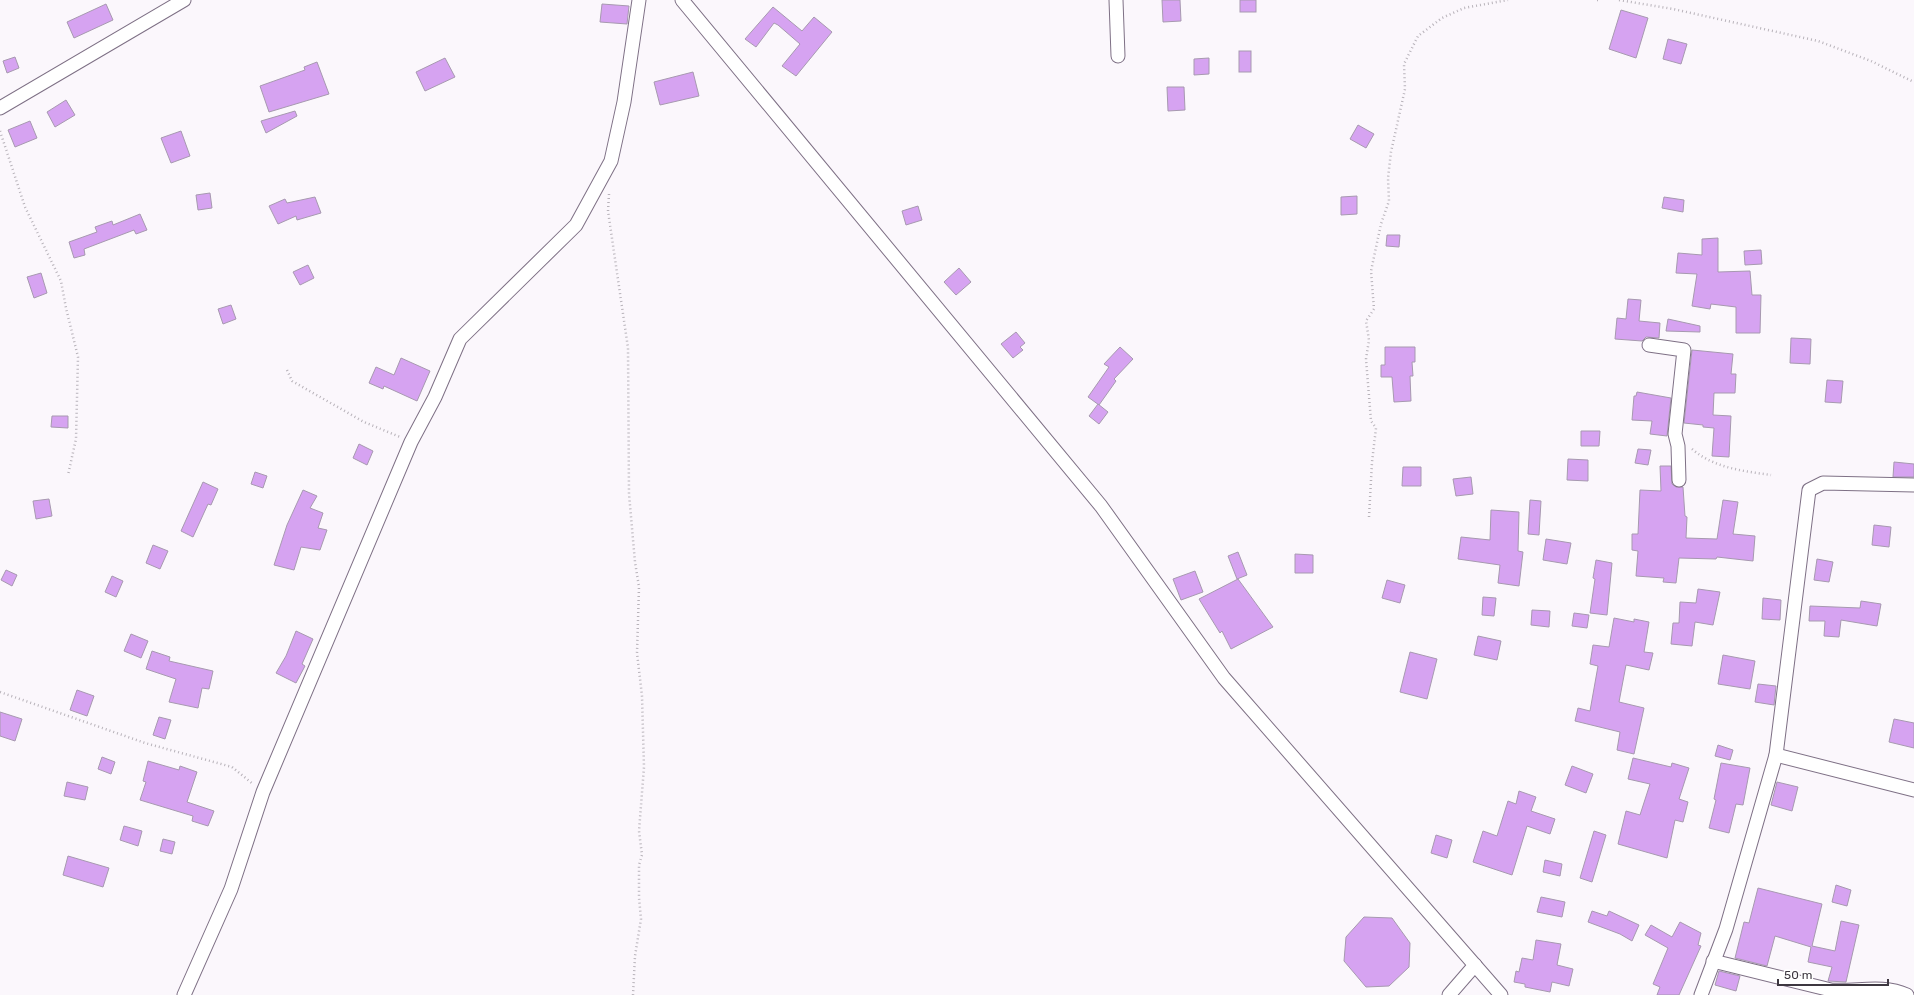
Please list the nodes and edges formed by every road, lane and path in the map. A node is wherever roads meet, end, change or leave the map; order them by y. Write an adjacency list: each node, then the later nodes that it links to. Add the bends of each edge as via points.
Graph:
1 (184, 0): 9 (street)
2 (638, 0): 15 (street, via 624,102 611,161 576,225 460,339)
3 (682, 0): 26 (street, via 1101,506 1224,678)
4 (1116, 0): 7 (street)
5 (1508, 0): 20 (path, via 1464,8 1442,18 1418,36 1404,64 1405,89 1391,152 1389,201 1380,224 1371,271 1374,308 1366,321 1369,340 1366,359 1371,421 1376,428)
6 (1619, 0): 8 (path, via 1673,9 1818,41 1871,61)
7 (1118, 56)
8 (1914, 82)
9 (0, 108)
10 (0, 131): 16 (path, via 25,207 61,281 78,357 76,439)
11 (609, 190): 28 (path, via 608,211 628,348 629,494 639,587 637,653 642,696 644,767 639,831 642,856 639,865 640,919)
12 (1649, 345): 14 (street, via 1684,350)
13 (287, 370): 15 (path, via 292,381 364,422)
14 (1675, 434): 17 (path, via 1697,453 1730,469); 18 (street)
15 (412, 442): 24 (street)
16 (68, 475)
17 (1771, 475)
18 (1679, 480)
19 (1914, 485): 22 (street, via 1823,483 1809,490)
20 (1369, 517)
21 (0, 692): 24 (path, via 145,743 232,767)
22 (1776, 755): 23 (street); 25 (street, via 1726,929)
23 (1914, 790)
24 (263, 792): 27 (street, via 231,890)
25 (1713, 961): 31 (street); 32 (street, via 1831,990 1896,990)
26 (1475, 965): 29 (street); 30 (street)
27 (184, 995)
28 (633, 995)
29 (1449, 995)
30 (1502, 995)
31 (1702, 995)
32 (1907, 995)

